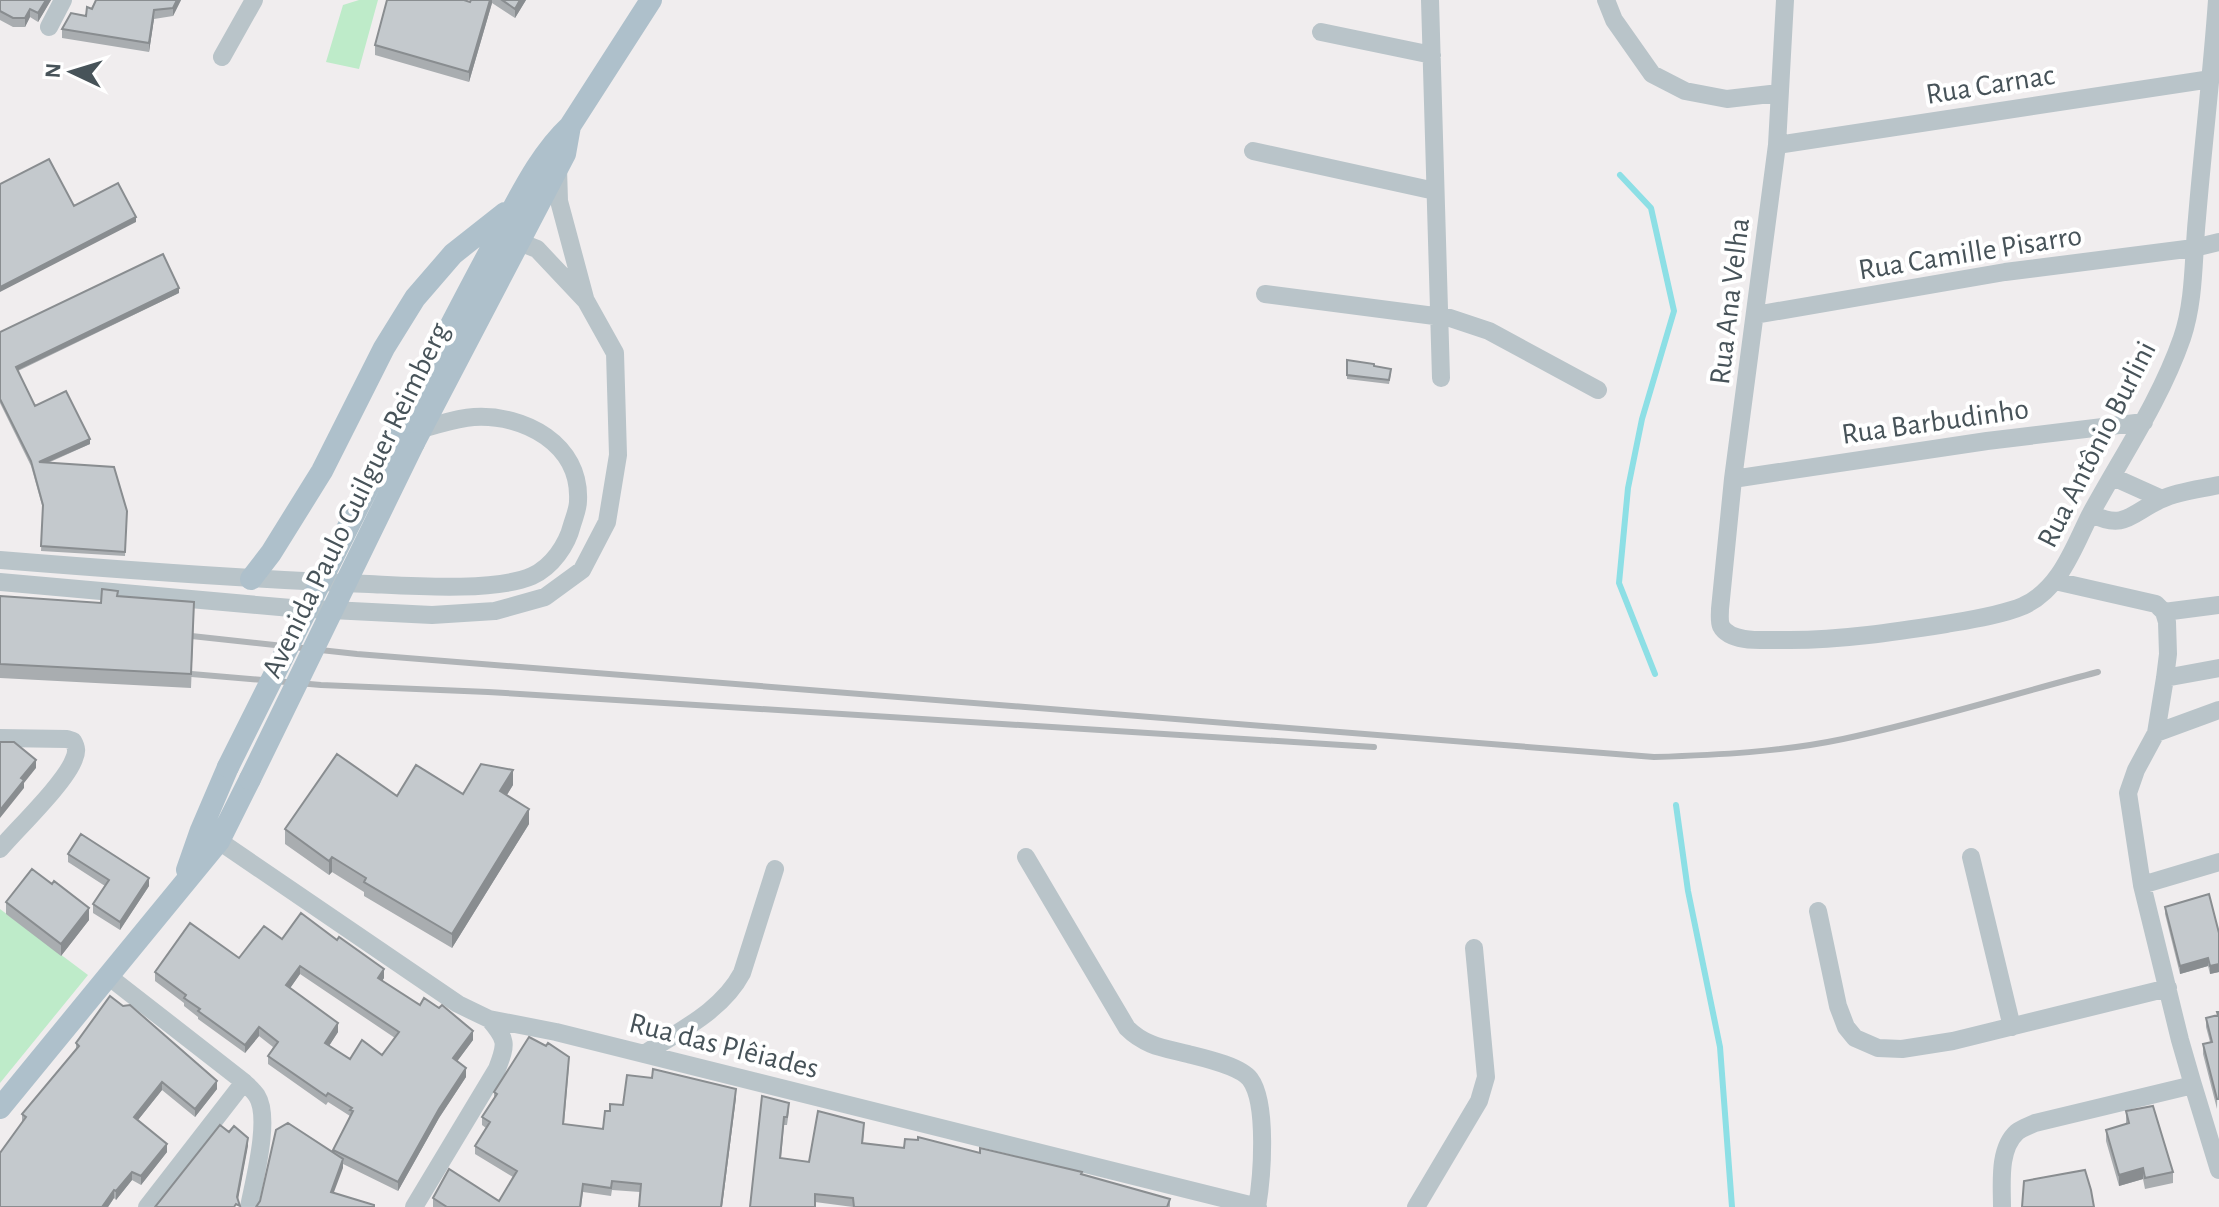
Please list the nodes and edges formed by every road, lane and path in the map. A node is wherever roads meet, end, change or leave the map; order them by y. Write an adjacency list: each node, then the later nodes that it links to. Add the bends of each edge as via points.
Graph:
1 (63, 0): 8 (street)
2 (254, 0): 11 (street)
3 (651, 0): 14 (main road, Avenida Paulo Guilguer Reimberg)
4 (1430, 0): 10 (street)
5 (1606, 0): 13 (street, via 1652,74 1685,91 1727,99)
6 (1785, 0): 13 (street, Rua Ana Velha)
7 (2217, 0): 12 (street, Rua Antônio Burlini)
8 (49, 27)
9 (1321, 32): 10 (street)
10 (1432, 55): 18 (street)
11 (222, 57)
12 (2211, 79): 15 (street, Rua Carnac); 21 (street, Rua Antônio Burlini)
13 (1779, 93): 15 (street, Rua Ana Velha)
14 (570, 126): 17 (main road, Avenida Paulo Guilguer Reimberg); 19 (main road, Avenida Paulo Guilguer Reimberg, via 554,141)
15 (1777, 145): 24 (street, Rua Ana Velha)
16 (1253, 151): 18 (street)
17 (558, 168): 19 (main road, Avenida Paulo Guilguer Reimberg); 23 (street, via 559,201)
18 (1435, 191): 25 (street)
19 (500, 236): 23 (street, via 537,249); 29 (main road, Avenida Paulo Guilguer Reimberg); 36 (main road, via 453,254 415,298 322,471)
20 (2219, 242): 21 (street, Rua Camille Pisarro)
21 (2194, 248): 24 (street, Rua Camille Pisarro, via 2005,272); 28 (street, Rua Antônio Burlini, via 2183,335)
22 (1265, 294): 25 (street)
23 (586, 301): 38 (street, via 615,353 618,455 607,522 582,570 545,597 495,611 432,615)
24 (1755, 315): 31 (street, Rua Ana Velha)
25 (1439, 317): 26 (street); 27 (street, via 1489,331)
26 (1441, 378)
27 (1598, 390)
28 (2144, 422): 30 (street, Rua Antônio Burlini); 31 (street, Rua Barbudinho)
29 (410, 434): 36 (street, via 472,417 495,417 548,436 574,472 578,501 569,535 552,562 511,582 467,586); 47 (main road, Avenida Paulo Guilguer Reimberg, bridge, via 250,779); 47 (main road, Avenida Paulo Guilguer Reimberg, bridge, via 228,767)
30 (2113, 477): 33 (street); 34 (street, Rua Antônio Burlini)
31 (1733, 479): 40 (street, Rua Ana Velha)
32 (2219, 485): 33 (street)
33 (2162, 499): 34 (street, via 2123,521)
34 (2091, 514): 37 (street, Rua Antônio Burlini)
35 (0, 560): 36 (street)
36 (251, 579)
37 (2055, 581): 40 (street, Rua Antônio Burlini, via 2023,606 1971,620 1815,640 1732,637 1720,624); 41 (street, via 2156,604)
38 (0, 582)
39 (2219, 605): 41 (street)
40 (1720, 609)
41 (2164, 612): 43 (street)
42 (2219, 668): 43 (street)
43 (2165, 678): 45 (street)
44 (2219, 710): 45 (street)
45 (2156, 733): 53 (street, via 2128,793)
46 (0, 738): 48 (street, via 61,738 73,741 77,751 69,768)
47 (210, 836): 56 (main road, Avenida Paulo Guilguer Reimberg, via 177,893); 58 (street, Rua das Plêiades, via 458,1004)
48 (0, 849)
49 (1026, 857): 68 (street, via 1137,1038 1249,1078 1259,1104 1262,1136)
50 (1971, 857): 59 (street)
51 (2219, 862): 53 (street)
52 (775, 869): 60 (street, via 733,989)
53 (2142, 885): 57 (street)
54 (1818, 911): 59 (street, via 1838,1006 1855,1038 1878,1048 1902,1049)
55 (1474, 948): 69 (street, via 1486,1077 1479,1101)
56 (108, 976): 61 (street); 63 (main road, Avenida Paulo Guilguer Reimberg)
57 (2168, 988): 59 (street); 62 (street)
58 (489, 1019): 60 (street, Rua das Plêiades); 67 (street, via 502,1035 504,1051 497,1069)
59 (2012, 1027)
60 (644, 1054): 68 (street, Rua das Plêiades)
61 (244, 1082): 65 (street); 66 (street, via 258,1097 263,1126)
62 (2193, 1085): 64 (street); 70 (street, via 2035,1123 2016,1133 2003,1165)
63 (2, 1102)
64 (2219, 1170)
65 (147, 1207)
66 (249, 1207)
67 (414, 1207)
68 (1258, 1207)
69 (1416, 1207)
70 (2002, 1207)

